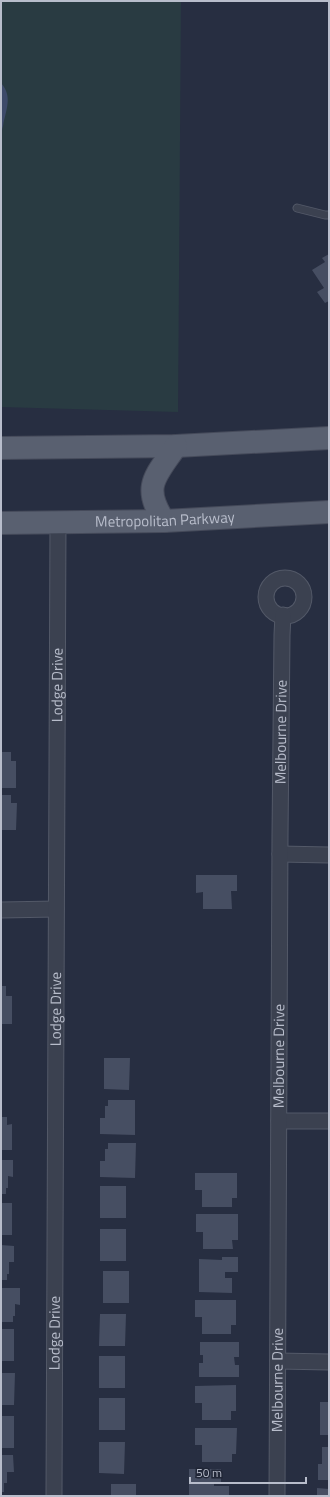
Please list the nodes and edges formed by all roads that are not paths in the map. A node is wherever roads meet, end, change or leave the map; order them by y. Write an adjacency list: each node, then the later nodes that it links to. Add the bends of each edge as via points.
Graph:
1 (297, 208): 2 (lane)
2 (329, 215)
3 (329, 438): 4 (main road)
4 (176, 446): 5 (main road); 8 (main road, via 153,485 153,501)
5 (1, 448)
6 (329, 512): 8 (main road, Metropolitan Parkway)
7 (58, 522): 8 (main road, Metropolitan Parkway); 9 (main road, Metropolitan Parkway); 13 (street, Lodge Drive)
8 (164, 522)
9 (1, 523)
10 (284, 616): 11 (street, Melbourne Drive)
11 (280, 854): 12 (street); 15 (street, Melbourne Drive)
12 (329, 855)
13 (56, 909): 14 (street); 19 (street, Lodge Drive)
14 (1, 910)
15 (279, 1121): 16 (street); 17 (street, Melbourne Drive)
16 (329, 1121)
17 (278, 1361): 18 (street); 20 (street, Melbourne Drive)
18 (329, 1362)
19 (54, 1496)
20 (277, 1496)

